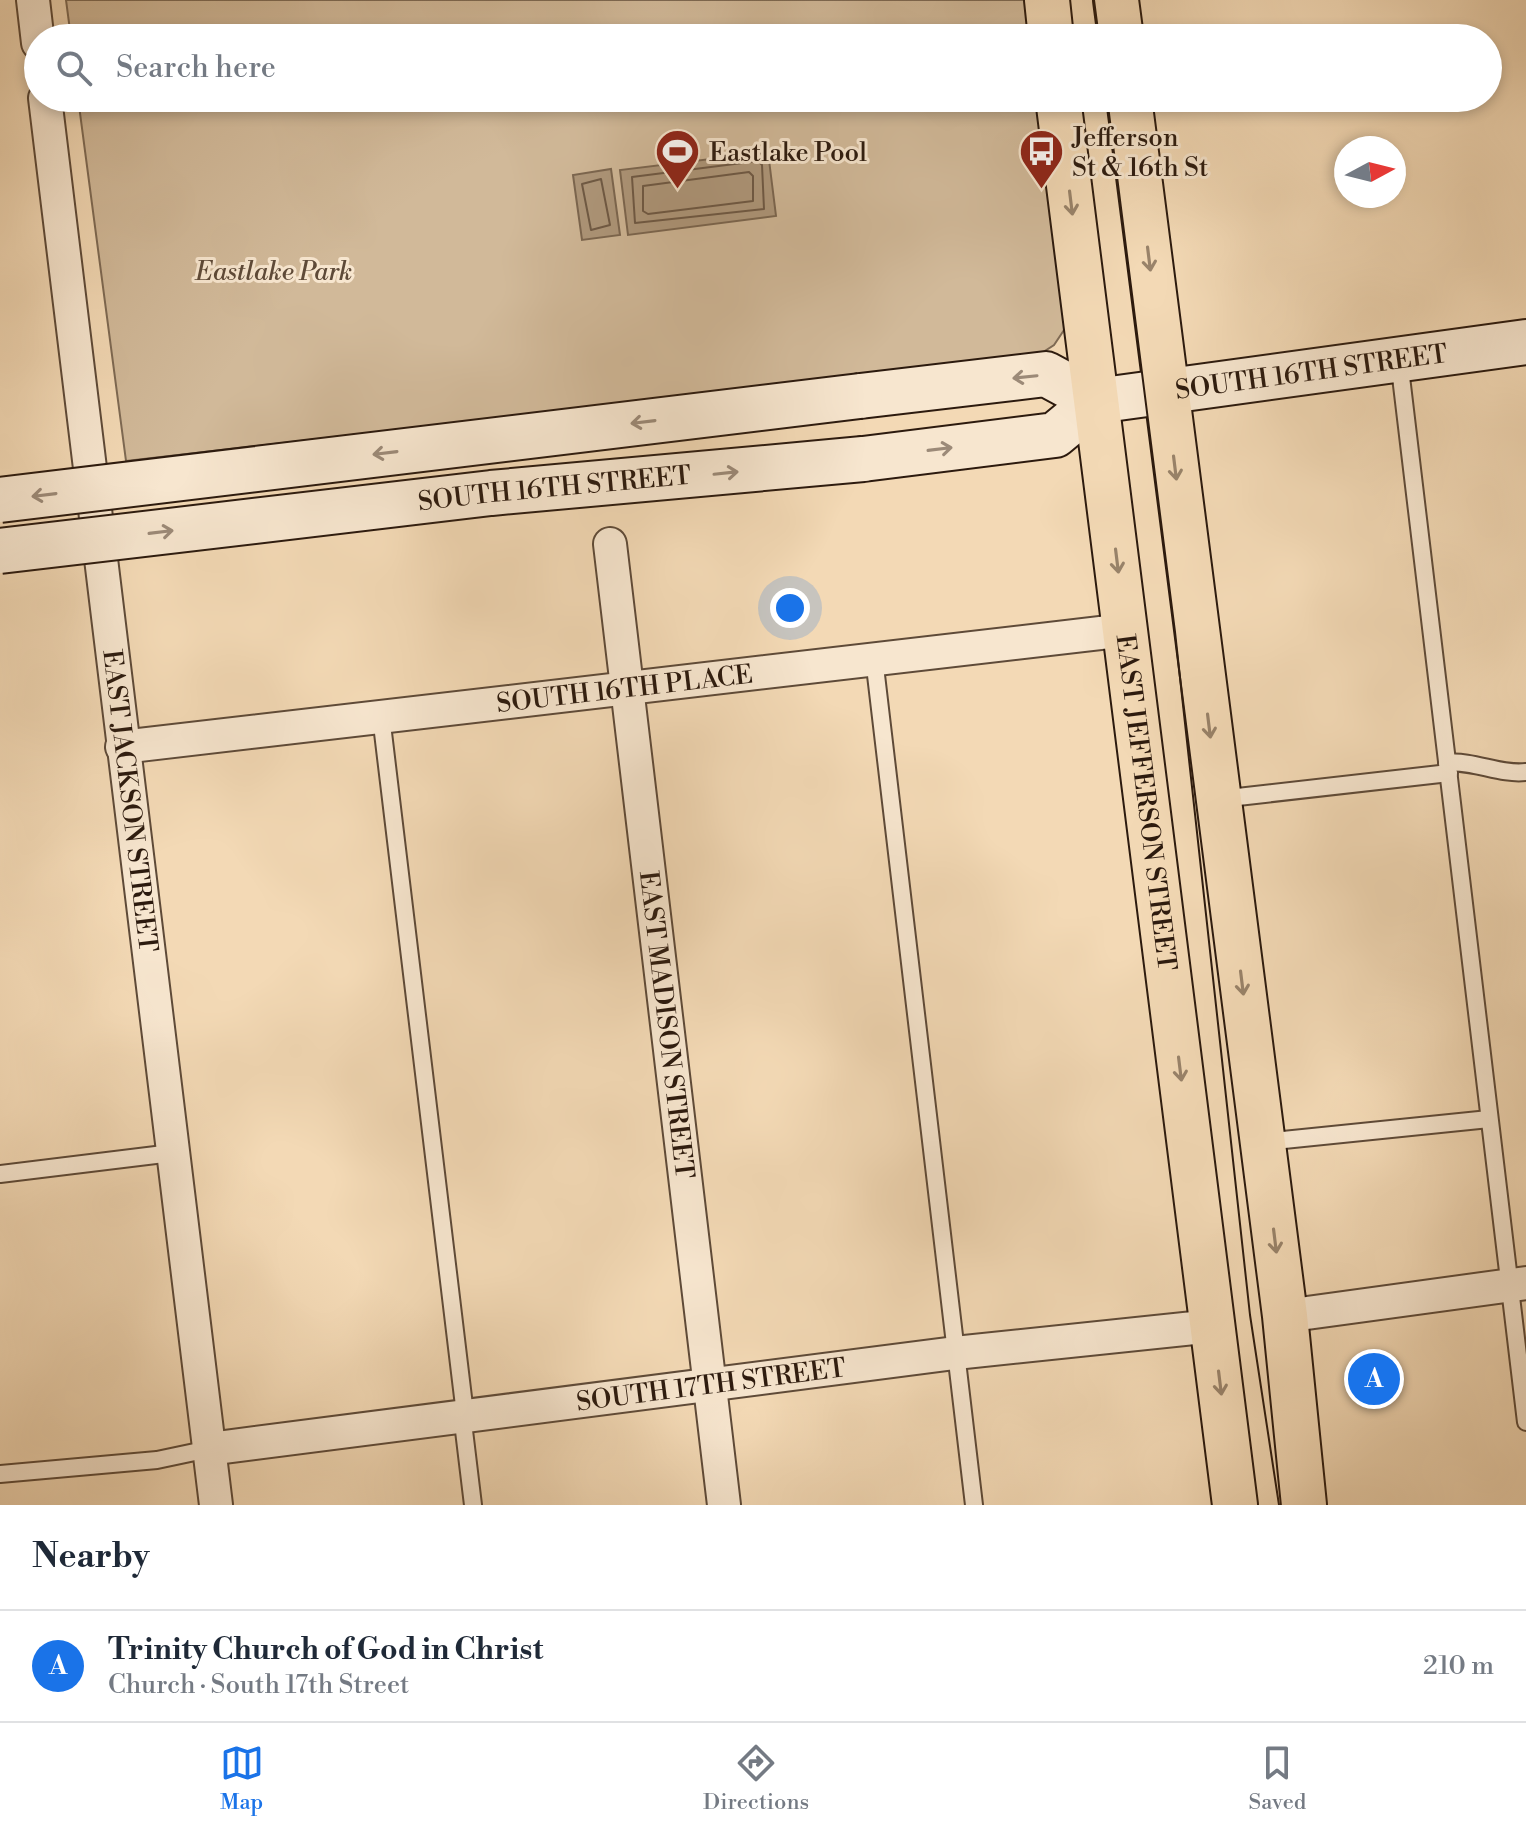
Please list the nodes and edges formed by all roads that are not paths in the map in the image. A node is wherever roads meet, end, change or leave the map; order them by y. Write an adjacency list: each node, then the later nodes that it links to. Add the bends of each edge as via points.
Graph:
1 (33, 0): 4 (street)
2 (1047, 0): 5 (main road)
3 (1116, 0): 6 (main road)
4 (36, 24)
5 (1050, 24)
6 (1119, 24)
7 (47, 112): 21 (street, EAST JACKSON STREET)
8 (1060, 112): 13 (main road, EAST JEFFERSON STREET, one-way to 13)
9 (1131, 112): 12 (main road, one-way to 12)
10 (1526, 342): 11 (main road, SOUTH 16TH STREET)
11 (1399, 359): 12 (main road, SOUTH 16TH STREET); 22 (lane)
12 (1166, 390): 13 (main road, SOUTH 16TH STREET); 24 (main road, one-way to 24)
13 (1096, 401): 14 (main road, SOUTH 16TH STREET, one-way to 14, bridge, via 1046,374); 16 (main road, SOUTH 16TH STREET, one-way to 13, bridge, via 1055,435); 17 (main road, EAST JEFFERSON STREET, one-way to 17)
14 (0, 500)
15 (610, 544): 19 (street, EAST MADISON STREET)
16 (0, 551)
17 (1126, 630): 18 (street, SOUTH 16TH PLACE); 31 (main road, EAST JEFFERSON STREET, one-way to 31)
18 (874, 658): 19 (street, SOUTH 16TH PLACE); 32 (lane)
19 (625, 687): 20 (street, SOUTH 16TH PLACE); 33 (street, EAST MADISON STREET)
20 (381, 716): 21 (street, SOUTH 16TH PLACE); 34 (lane)
21 (122, 747): 27 (street, EAST JACKSON STREET)
22 (1448, 768): 23 (lane, via 1459,762); 24 (lane); 25 (lane)
23 (1526, 772)
24 (1219, 800): 26 (main road, one-way to 26)
25 (1489, 1119): 26 (lane); 29 (lane)
26 (1262, 1143): 30 (main road, one-way to 30)
27 (172, 1153): 28 (lane); 36 (street, EAST JACKSON STREET)
28 (0, 1174)
29 (1518, 1284): 30 (street); 35 (lane)
30 (1285, 1316): 37 (main road)
31 (1213, 1326): 32 (street, SOUTH 17TH STREET); 43 (main road, EAST JEFFERSON STREET, one-way to 43)
32 (955, 1353): 33 (street, SOUTH 17TH STREET); 42 (lane)
33 (709, 1384): 34 (street, SOUTH 17TH STREET); 41 (street, EAST MADISON STREET)
34 (464, 1414): 36 (street, SOUTH 17TH STREET); 40 (lane)
35 (1526, 1422)
36 (209, 1449): 38 (lane, via 157,1460); 39 (street, EAST JACKSON STREET)
37 (1298, 1454): 44 (main road); 45 (main road)
38 (0, 1474)
39 (216, 1505)
40 (473, 1505)
41 (724, 1505)
42 (974, 1505)
43 (1235, 1505)
44 (1296, 1505)
45 (1304, 1505)

